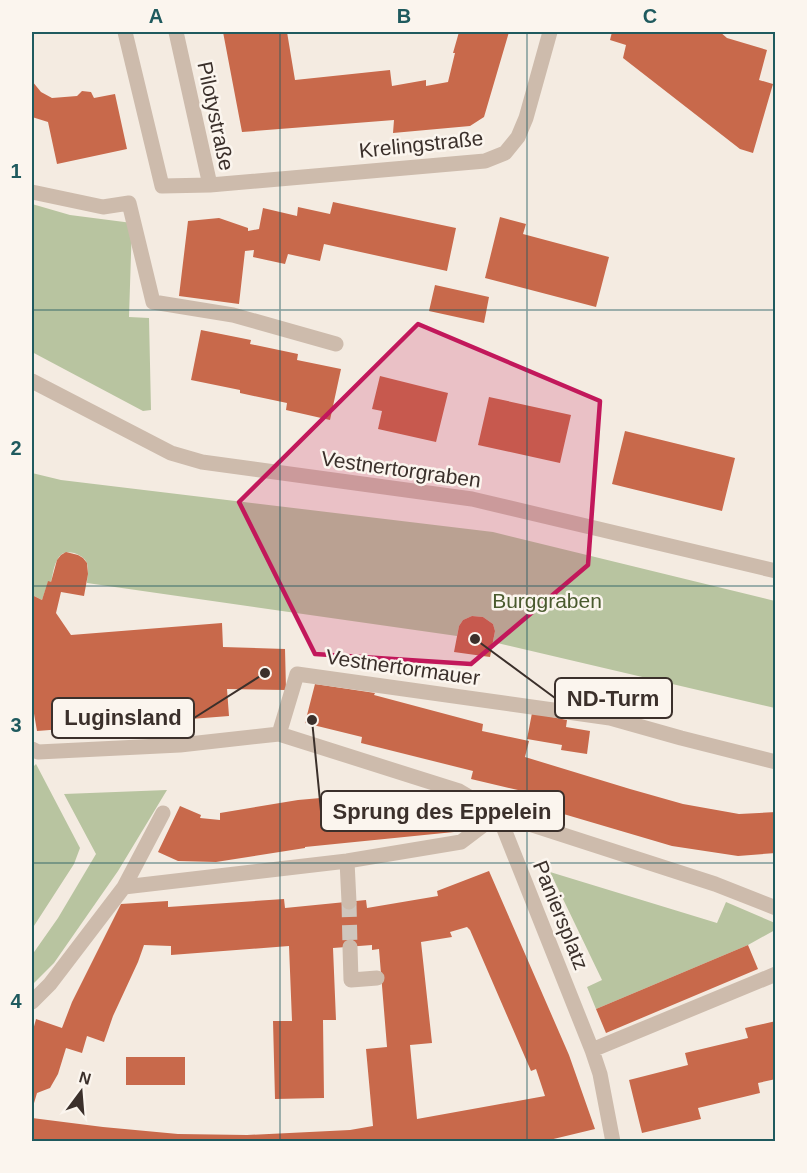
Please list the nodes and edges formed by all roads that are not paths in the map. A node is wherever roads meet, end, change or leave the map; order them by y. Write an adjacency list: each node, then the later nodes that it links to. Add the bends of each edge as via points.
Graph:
1 (125, 32): 4 (street, Pilotystraße, via 162,186)
2 (176, 32): 4 (street, Pilotystraße)
3 (550, 32): 4 (street, Krelingstraße, via 526,118 505,153 472,163)
4 (210, 185)
5 (32, 192): 6 (street, via 103,207 129,203 153,302 233,315)
6 (336, 344)
7 (32, 381): 8 (street, Vestnertorgraben, via 171,453 202,462 472,499)
8 (776, 571)
9 (279, 734): 10 (street, via 180,745); 11 (street, Vestnertormauer, via 297,674 610,718); 13 (street, via 459,791)
10 (35, 750)
11 (776, 762)
12 (163, 813): 15 (street)
13 (498, 814): 14 (street, via 461,842); 17 (street, Paniersplatz, via 716,884); 22 (street, Paniersplatz)
14 (347, 861): 15 (street); 16 (street)
15 (124, 888): 21 (street)
16 (349, 902)
17 (776, 908)
18 (350, 947): 20 (street, via 351,980)
19 (776, 974): 22 (street)
20 (377, 978)
21 (32, 1002)
22 (592, 1050): 23 (street, Paniersplatz)
23 (613, 1142)

